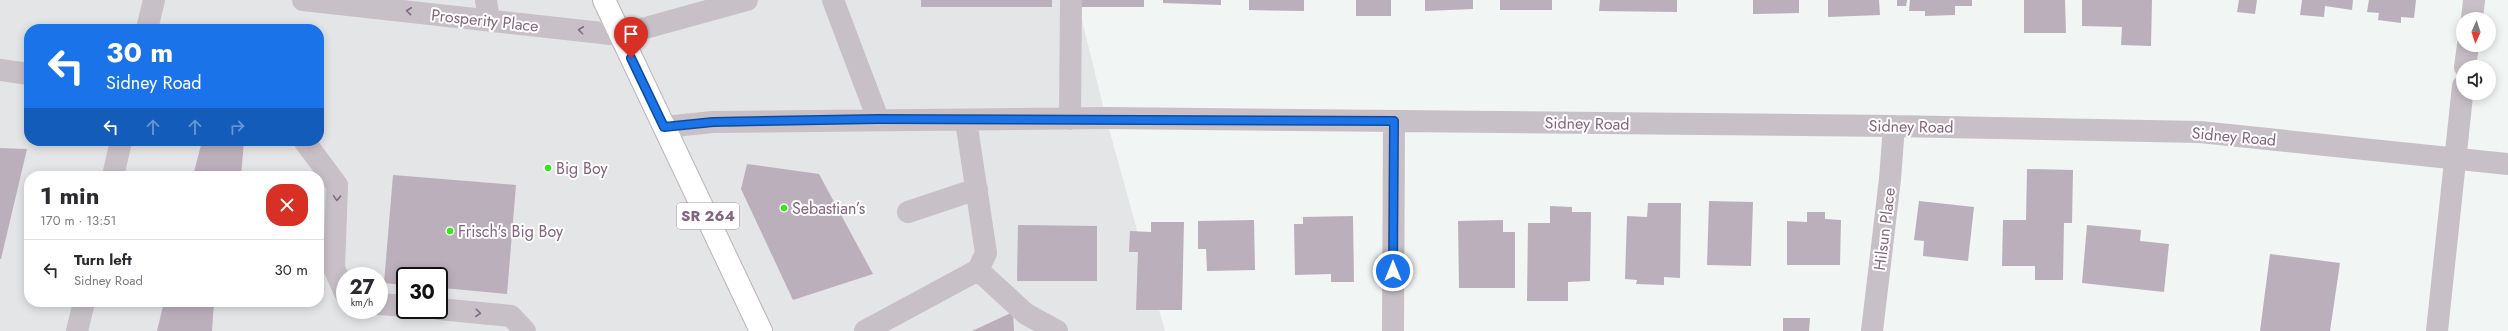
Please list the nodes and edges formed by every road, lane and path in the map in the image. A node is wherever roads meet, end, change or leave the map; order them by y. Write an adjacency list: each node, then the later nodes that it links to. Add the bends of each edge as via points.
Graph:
1 (154, 0): 11 (street)
2 (310, 0): 9 (street, Prosperity Place, one-way to 2)
3 (604, 0): 12 (main road, SR 264)
4 (747, 0): 8 (street)
5 (833, 0): 16 (street)
6 (1071, 0): 17 (street)
7 (2474, 0): 10 (street)
8 (692, 7): 12 (street)
9 (488, 10): 12 (street, Prosperity Place, one-way to 9)
10 (2473, 12)
11 (148, 24)
12 (620, 35): 21 (main road, SR 264)
13 (0, 70): 14 (street)
14 (24, 73)
15 (2461, 100): 24 (street)
16 (878, 119): 18 (street, Sidney Road); 21 (street, Sidney Road, via 713,122)
17 (1070, 119): 18 (street, Sidney Road); 19 (street, Sidney Road)
18 (966, 121): 27 (street)
19 (1394, 121): 20 (street, Sidney Road); 38 (street)
20 (1894, 126): 24 (street, Sidney Road, via 2200,132); 39 (street, Hilsun Place)
21 (664, 127): 35 (main road, SR 264)
22 (120, 146): 26 (street)
23 (308, 146): 30 (street, one-way to 30, via 337,185 334,268)
24 (2454, 158): 25 (street, Sidney Road); 40 (street)
25 (2508, 164)
26 (114, 171)
27 (977, 190): 28 (street); 29 (street, via 986,253)
28 (908, 212)
29 (978, 270): 36 (street); 37 (street, via 1026,314)
30 (336, 273)
31 (83, 307): 33 (street)
32 (448, 310): 34 (street, one-way to 34, via 511,316)
33 (77, 331)
34 (525, 331)
35 (761, 331)
36 (865, 331)
37 (1057, 331)
38 (1393, 331)
39 (1872, 331)
40 (2437, 331)

